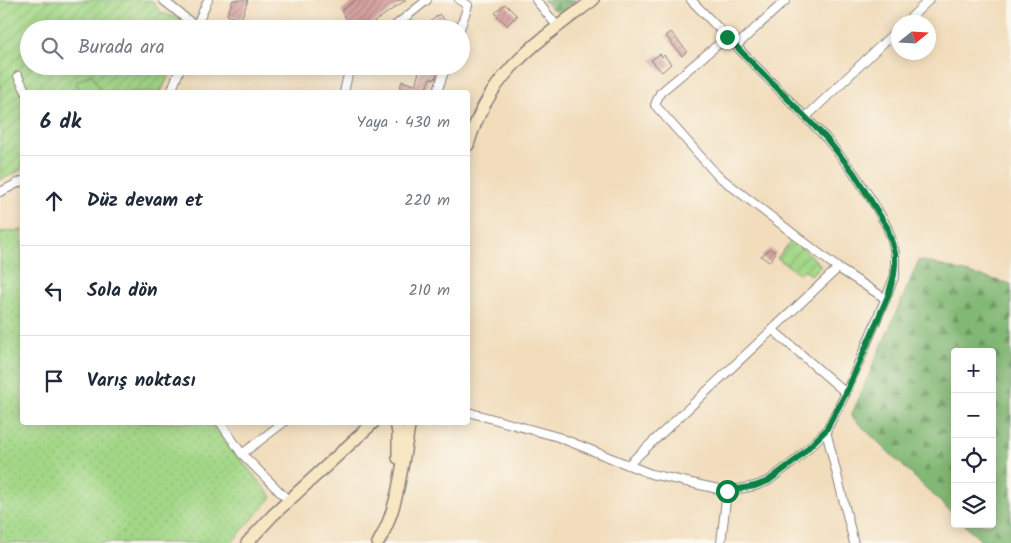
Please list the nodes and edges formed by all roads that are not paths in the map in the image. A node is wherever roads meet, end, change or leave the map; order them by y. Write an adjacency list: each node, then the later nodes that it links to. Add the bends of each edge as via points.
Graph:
1 (163, 0): 11 (street)
2 (208, 0): 12 (street)
3 (426, 0): 13 (street)
4 (459, 0): 14 (street, via 468,5)
5 (536, 0): 15 (street)
6 (593, 0): 15 (main road)
7 (691, 0): 17 (street)
8 (786, 0): 18 (street)
9 (930, 0): 10 (street)
10 (914, 15)
11 (187, 20)
12 (200, 20)
13 (402, 20)
14 (463, 20)
15 (558, 27): 28 (main road, via 523,55 490,92)
16 (891, 36): 27 (street)
17 (727, 37): 18 (street); 31 (street, via 660,93 655,105 717,175)
18 (736, 46): 27 (street)
19 (178, 75): 24 (street)
20 (348, 75): 25 (street)
21 (443, 75): 26 (street)
22 (18, 76): 23 (street)
23 (25, 90)
24 (172, 90)
25 (344, 90)
26 (438, 90)
27 (806, 116): 32 (street, via 854,173 887,227 895,264)
28 (470, 139)
29 (20, 182): 30 (street)
30 (0, 192)
31 (838, 268): 32 (street); 33 (street)
32 (886, 299): 34 (street)
33 (773, 330): 34 (street); 43 (street)
34 (846, 393): 41 (street)
35 (470, 413): 43 (street, via 558,437)
36 (222, 425): 42 (street)
37 (280, 425): 42 (street)
38 (371, 425): 46 (main road)
39 (397, 425): 44 (main road)
40 (408, 425): 44 (main road)
41 (826, 430): 45 (street, via 796,460 768,481); 50 (street)
42 (242, 454): 46 (street)
43 (628, 465): 45 (street, via 651,474)
44 (398, 482): 48 (main road, via 392,514)
45 (727, 491): 49 (street)
46 (288, 500): 47 (main road)
47 (247, 543)
48 (378, 543)
49 (721, 543)
50 (854, 543)

